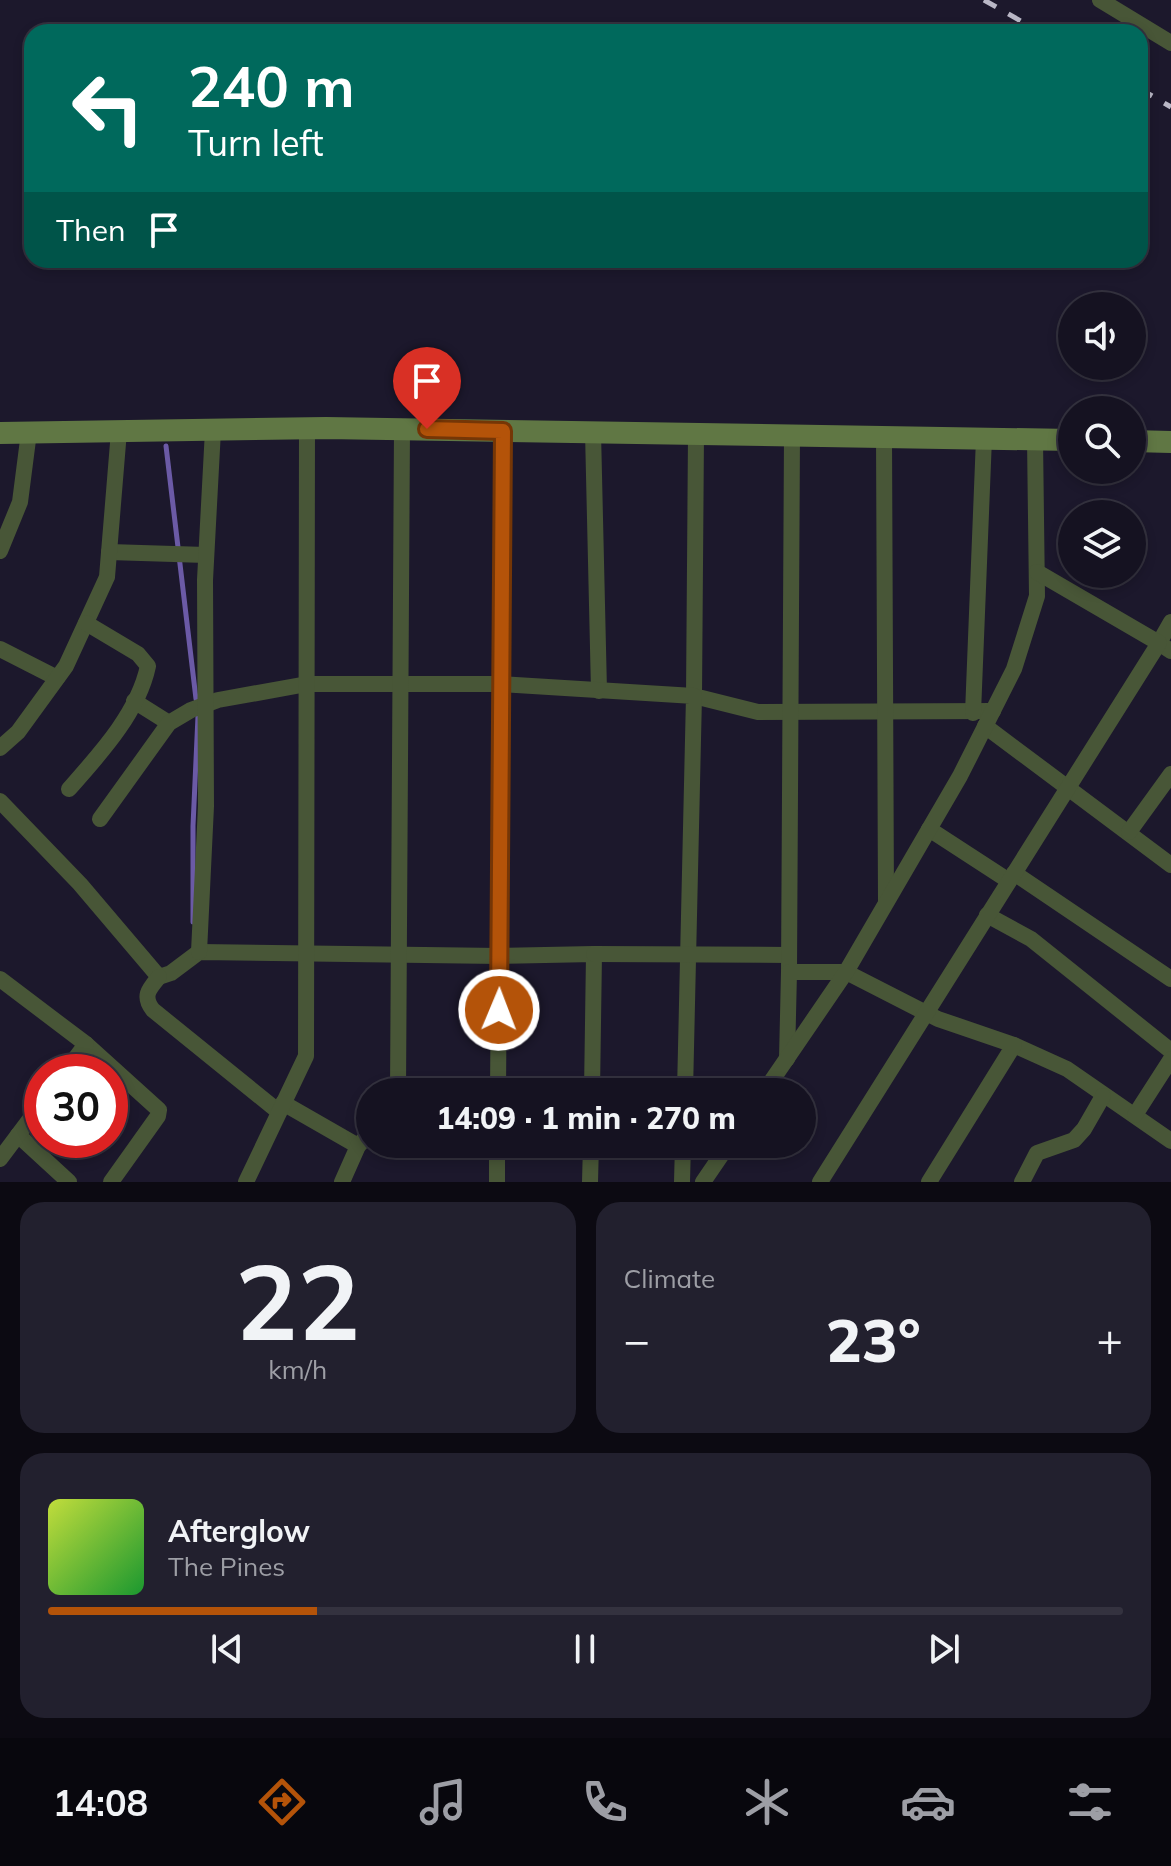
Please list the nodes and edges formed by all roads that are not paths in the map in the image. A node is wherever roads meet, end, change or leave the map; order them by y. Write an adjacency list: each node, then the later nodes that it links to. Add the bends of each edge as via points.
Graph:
1 (1100, 0): 2 (street)
2 (1140, 24)
3 (1148, 29): 4 (street)
4 (1171, 43)
5 (307, 428): 6 (main road); 7 (main road); 30 (street)
6 (402, 429): 9 (main road); 31 (street)
7 (213, 430): 8 (main road); 23 (street)
8 (119, 431): 10 (main road); 22 (street)
9 (503, 431): 11 (main road); 32 (street)
10 (29, 432): 12 (main road); 21 (street, via 20,502)
11 (593, 432): 13 (main road); 33 (street)
12 (0, 433)
13 (696, 434): 14 (main road); 34 (street)
14 (792, 435): 15 (main road); 38 (street)
15 (884, 437): 16 (main road); 37 (street)
16 (984, 438): 17 (main road); 39 (street)
17 (1035, 439): 18 (main road); 24 (street)
18 (1058, 440)
19 (1146, 441): 20 (main road)
20 (1171, 442)
21 (0, 551)
22 (109, 552): 23 (street); 26 (street, via 107,577)
23 (198, 555): 36 (street)
24 (1037, 572): 27 (street); 40 (street, via 1037,596 1014,669)
25 (1171, 622): 27 (street)
26 (86, 623): 29 (street); 35 (street, via 146,661 146,675)
27 (1165, 647): 44 (street)
28 (0, 649): 29 (street)
29 (57, 678): 42 (street)
30 (307, 684): 31 (street); 36 (street); 55 (street)
31 (400, 684): 32 (street); 57 (street)
32 (501, 684): 33 (street); 58 (street)
33 (599, 691): 34 (street)
34 (694, 696): 38 (street, via 758,712); 59 (street)
35 (134, 701): 41 (street); 45 (street, via 103,750)
36 (206, 703): 41 (street); 54 (street)
37 (884, 710): 38 (street); 39 (street); 52 (street)
38 (790, 712): 60 (street)
39 (973, 713): 40 (street)
40 (989, 718): 44 (street); 48 (street)
41 (169, 723): 47 (street)
42 (0, 748)
43 (1171, 774): 49 (street)
44 (1068, 786): 49 (street); 51 (street)
45 (69, 789)
46 (0, 801): 62 (street)
47 (100, 819)
48 (929, 829): 51 (street); 52 (street)
49 (1129, 832): 50 (street)
50 (1171, 865)
51 (1011, 877): 53 (street); 64 (street)
52 (886, 901): 61 (street)
53 (987, 915): 65 (street); 68 (street, via 1031,939)
54 (199, 952): 55 (street); 62 (street)
55 (307, 954): 57 (street); 78 (street, via 306,1056)
56 (594, 954): 58 (street); 59 (street); 74 (street)
57 (398, 955): 58 (street); 72 (street)
58 (500, 956): 73 (street)
59 (689, 957): 60 (street); 75 (street)
60 (789, 963): 61 (street); 70 (street)
61 (846, 972): 65 (street); 70 (street)
62 (159, 977): 78 (street, via 146,996 153,1010)
63 (0, 979): 66 (street)
64 (1171, 979)
65 (926, 1012): 67 (street); 98 (street)
66 (86, 1044): 69 (street); 91 (street, via 159,1110)
67 (1014, 1045): 77 (street, via 1067,1069); 99 (street)
68 (1171, 1051)
69 (78, 1054)
70 (787, 1059): 76 (street)
71 (1171, 1059): 79 (street)
72 (398, 1078)
73 (498, 1078)
74 (592, 1078)
75 (685, 1078)
76 (774, 1078)
77 (1103, 1096): 79 (street); 100 (street, via 1074,1140 1037,1153)
78 (281, 1108): 83 (street); 92 (street)
79 (1135, 1115): 82 (street)
80 (24, 1127): 81 (street)
81 (18, 1135): 89 (street); 90 (street)
82 (1171, 1141)
83 (356, 1145)
84 (356, 1150): 93 (street)
85 (497, 1158): 94 (street)
86 (591, 1158): 95 (street)
87 (683, 1158): 96 (street)
88 (719, 1158): 97 (street)
89 (0, 1159)
90 (69, 1182)
91 (111, 1182)
92 (246, 1182)
93 (342, 1182)
94 (497, 1182)
95 (590, 1182)
96 (682, 1182)
97 (703, 1182)
98 (820, 1182)
99 (929, 1182)
100 (1022, 1182)

